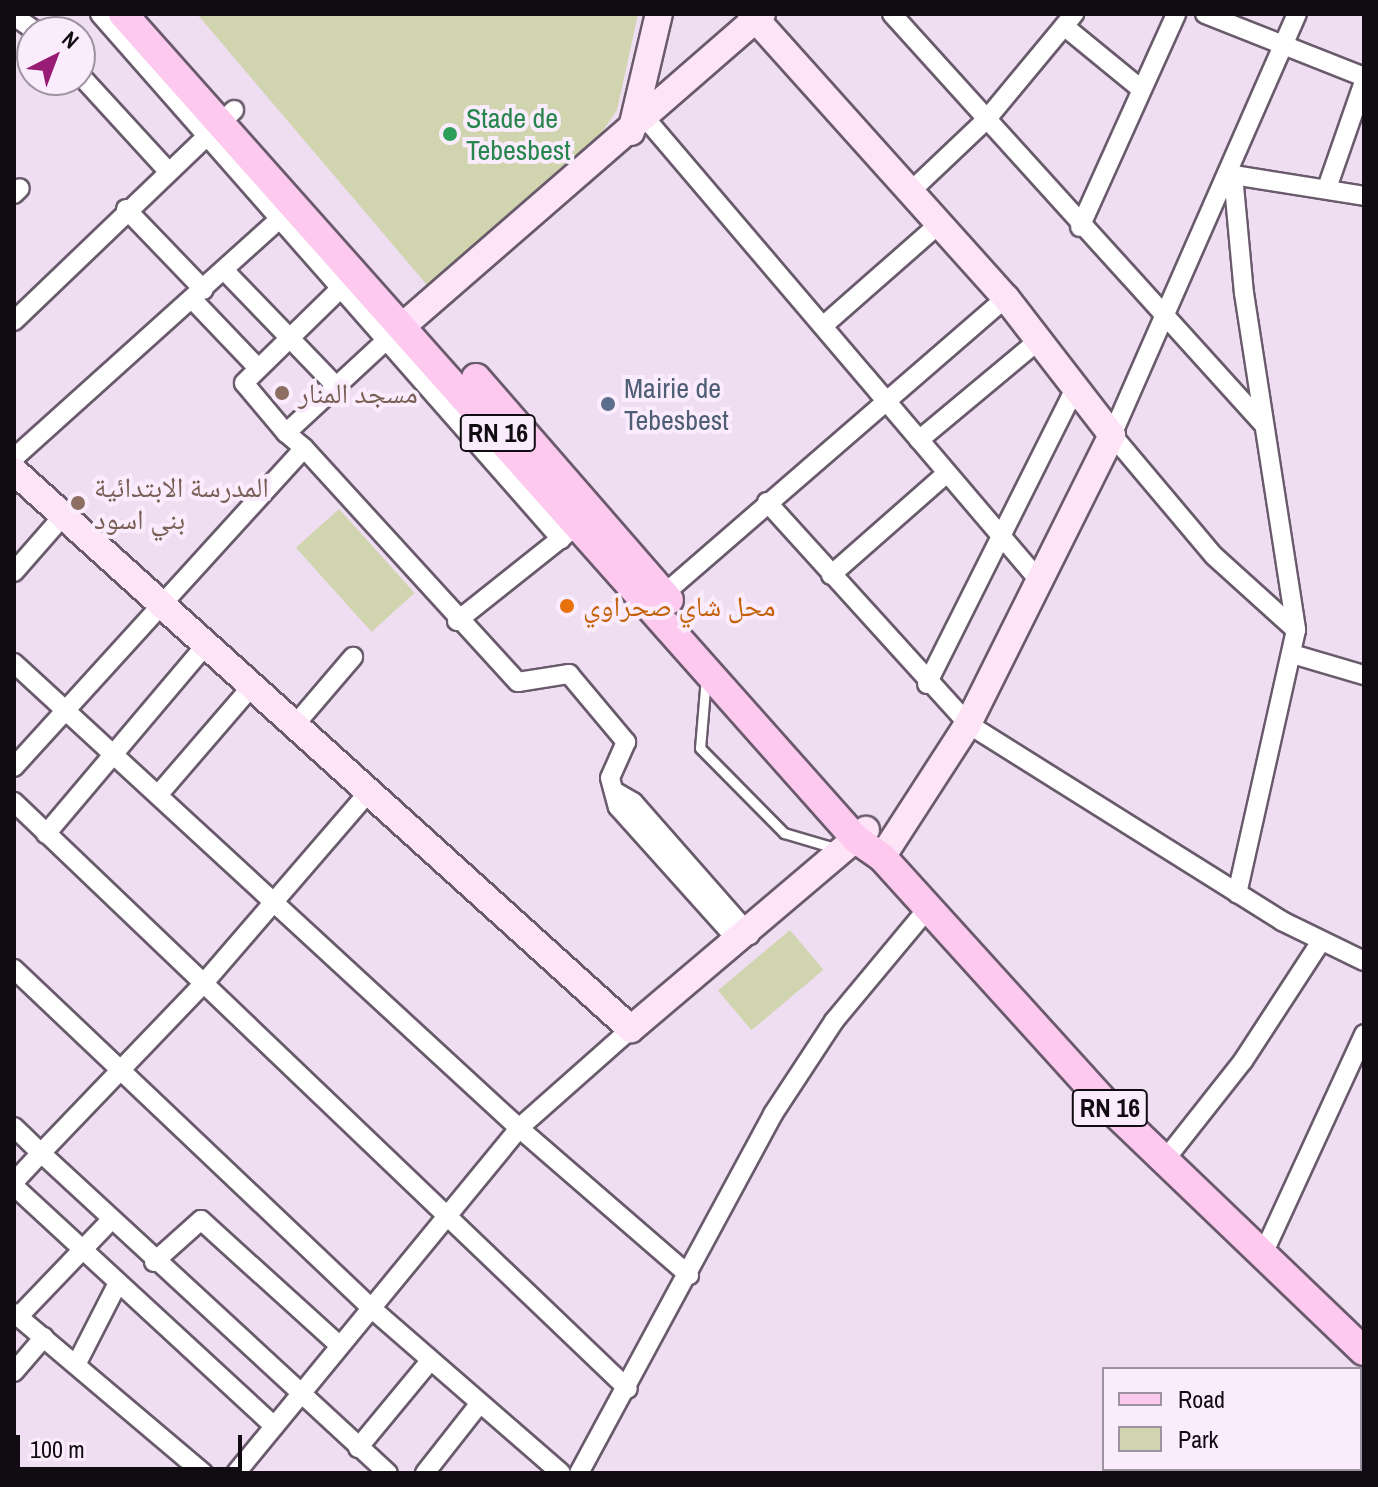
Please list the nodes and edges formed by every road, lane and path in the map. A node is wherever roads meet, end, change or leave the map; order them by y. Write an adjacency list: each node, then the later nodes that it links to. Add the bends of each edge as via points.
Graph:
1 (100, 14): 16 (street)
2 (123, 14): 16 (main road, RN 16)
3 (146, 14): 16 (main road, RN 16)
4 (659, 14): 17 (street)
5 (892, 14): 15 (street)
6 (1176, 14): 13 (street)
7 (1205, 14): 11 (street)
8 (1297, 14): 11 (street)
9 (762, 20): 17 (street); 21 (street)
10 (1069, 20): 13 (street); 15 (street)
11 (1285, 43): 12 (street); 19 (street)
12 (1364, 79): 20 (street)
13 (1141, 89): 26 (street)
14 (96, 92): 18 (street)
15 (986, 120): 21 (street); 26 (street)
16 (220, 122): 18 (street); 24 (main road, RN 16); 33 (main road, RN 16)
17 (639, 126): 33 (street); 34 (street)
18 (167, 170): 23 (street)
19 (1230, 174): 20 (street); 31 (street); 41 (street)
20 (1327, 188): 22 (street)
21 (910, 192): 25 (street)
22 (1364, 196)
23 (126, 209): 29 (street); 32 (street)
24 (288, 212): 27 (street); 28 (street); 33 (main road, RN 16)
25 (939, 224): 30 (street); 34 (street)
26 (1080, 227): 31 (street)
27 (224, 270): 29 (street); 35 (street)
28 (341, 288): 33 (street); 35 (street)
29 (199, 295): 37 (street); 46 (street)
30 (1006, 298): 36 (street); 40 (street)
31 (1164, 319): 41 (street); 43 (street)
32 (14, 321)
33 (404, 325): 38 (street); 51 (street); 51 (main road, RN 16, via 479,396)
34 (823, 326): 40 (street)
35 (287, 338): 37 (street); 38 (street)
36 (1038, 341): 39 (street); 44 (street)
37 (257, 367): 42 (street, via 244,387)
38 (334, 384): 42 (street)
39 (1075, 389): 43 (street); 52 (street)
40 (888, 403): 44 (street); 49 (street)
41 (1264, 425): 59 (street)
42 (286, 433): 45 (street)
43 (1112, 435): 55 (street); 59 (street, via 1214,556)
44 (919, 440): 48 (street)
45 (304, 448): 56 (street); 58 (street)
46 (14, 458)
47 (14, 471): 50 (street)
48 (947, 473): 52 (street); 54 (street)
49 (767, 502): 54 (street); 57 (street)
50 (63, 516): 53 (street); 56 (street)
51 (577, 526): 57 (main road, RN 16); 58 (street)
52 (1003, 538): 55 (street); 66 (street)
53 (14, 572)
54 (831, 575): 66 (street)
55 (1042, 584): 69 (street)
56 (158, 601): 60 (street); 68 (street)
57 (656, 601): 64 (main road, RN 16); 77 (main road, RN 16)
58 (457, 621): 81 (street, via 521,684 569,674 626,742 610,778 614,791 633,802)
59 (1296, 630): 61 (street)
60 (206, 645): 67 (street); 71 (street)
61 (1292, 654): 65 (street); 78 (street)
62 (353, 657): 70 (street)
63 (14, 663): 68 (street)
64 (707, 670): 77 (main road, RN 16); 77 (lane, via 700,748 784,833)
65 (1364, 675)
66 (927, 684): 69 (street)
67 (252, 686): 70 (street); 74 (street)
68 (64, 710): 71 (street); 72 (street)
69 (968, 724): 77 (street); 78 (street)
70 (294, 726): 73 (street)
71 (111, 754): 74 (street); 76 (street)
72 (14, 767)
73 (368, 793): 79 (street); 86 (street)
74 (158, 795): 79 (street)
75 (14, 802): 76 (street)
76 (46, 834): 85 (street)
77 (864, 845): 80 (main road, RN 16); 81 (street)
78 (1237, 893): 82 (street)
79 (275, 900): 85 (street); 90 (street)
80 (929, 907): 92 (main road, RN 16); 99 (street, via 803,1066)
81 (744, 938): 86 (street)
82 (1320, 943): 83 (street); 92 (street, via 1243,1061)
83 (1364, 961)
84 (14, 969): 88 (street)
85 (203, 984): 88 (street); 94 (street)
86 (631, 1029): 90 (street)
87 (1364, 1034): 97 (street)
88 (122, 1069): 91 (street); 101 (street)
89 (14, 1127): 91 (street)
90 (519, 1128): 94 (street); 99 (street)
91 (41, 1153): 93 (street); 95 (street)
92 (1164, 1161): 97 (main road, RN 16)
93 (14, 1184): 96 (street)
94 (443, 1215): 101 (street); 109 (street)
95 (111, 1220): 96 (street); 98 (street)
96 (81, 1251): 100 (street); 102 (street)
97 (1263, 1254): 105 (main road, RN 16)
98 (154, 1262): 104 (street, via 201,1220); 110 (street)
99 (689, 1275): 109 (street)
100 (117, 1285): 107 (street); 112 (street)
101 (370, 1307): 104 (street); 106 (street)
102 (16, 1315): 103 (street)
103 (44, 1337): 107 (street); 108 (street)
104 (339, 1345): 110 (street)
105 (1364, 1351)
106 (430, 1361): 111 (street); 113 (street)
107 (77, 1363): 114 (street)
108 (14, 1372)
109 (628, 1389): 119 (street)
110 (298, 1395): 112 (street); 113 (street)
111 (480, 1403): 117 (street); 118 (street)
112 (274, 1426): 115 (street)
113 (358, 1448): 116 (street)
114 (203, 1473)
115 (236, 1473)
116 (388, 1473)
117 (425, 1473)
118 (561, 1473)
119 (579, 1473)

